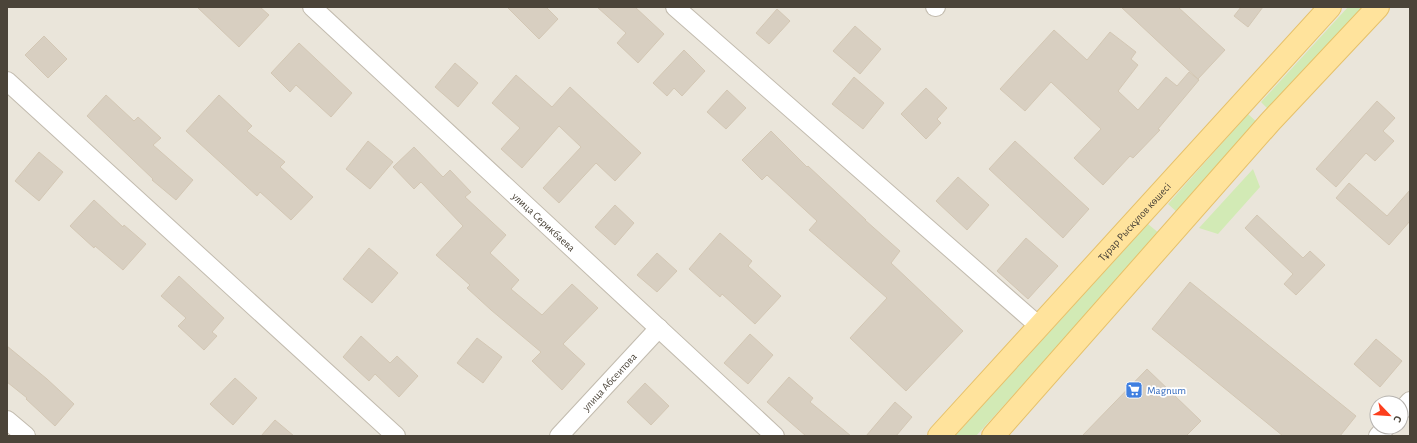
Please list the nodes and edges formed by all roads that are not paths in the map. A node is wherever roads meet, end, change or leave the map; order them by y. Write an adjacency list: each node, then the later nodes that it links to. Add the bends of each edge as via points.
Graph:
1 (312, 7): 11 (street, улица Серикбаева)
2 (674, 7): 10 (street)
3 (1330, 7): 6 (main road, Тұрар Рыскұлов көшесі)
4 (1378, 7): 7 (main road)
5 (7, 81): 14 (street)
6 (1245, 100): 7 (main road); 8 (main road, Тұрар Рыскұлов көшесі)
7 (1270, 122): 9 (main road)
8 (1151, 203): 9 (main road); 10 (main road, Тұрар Рыскұлов көшесі)
9 (1179, 225): 18 (main road)
10 (1039, 326): 17 (main road, Тұрар Рыскұлов көшесі)
11 (659, 328): 15 (street, улица Абсеитова); 16 (street, улица Серикбаева)
12 (7, 420): 13 (street)
13 (26, 436)
14 (396, 436)
15 (559, 436)
16 (776, 436)
17 (939, 436)
18 (993, 436)

